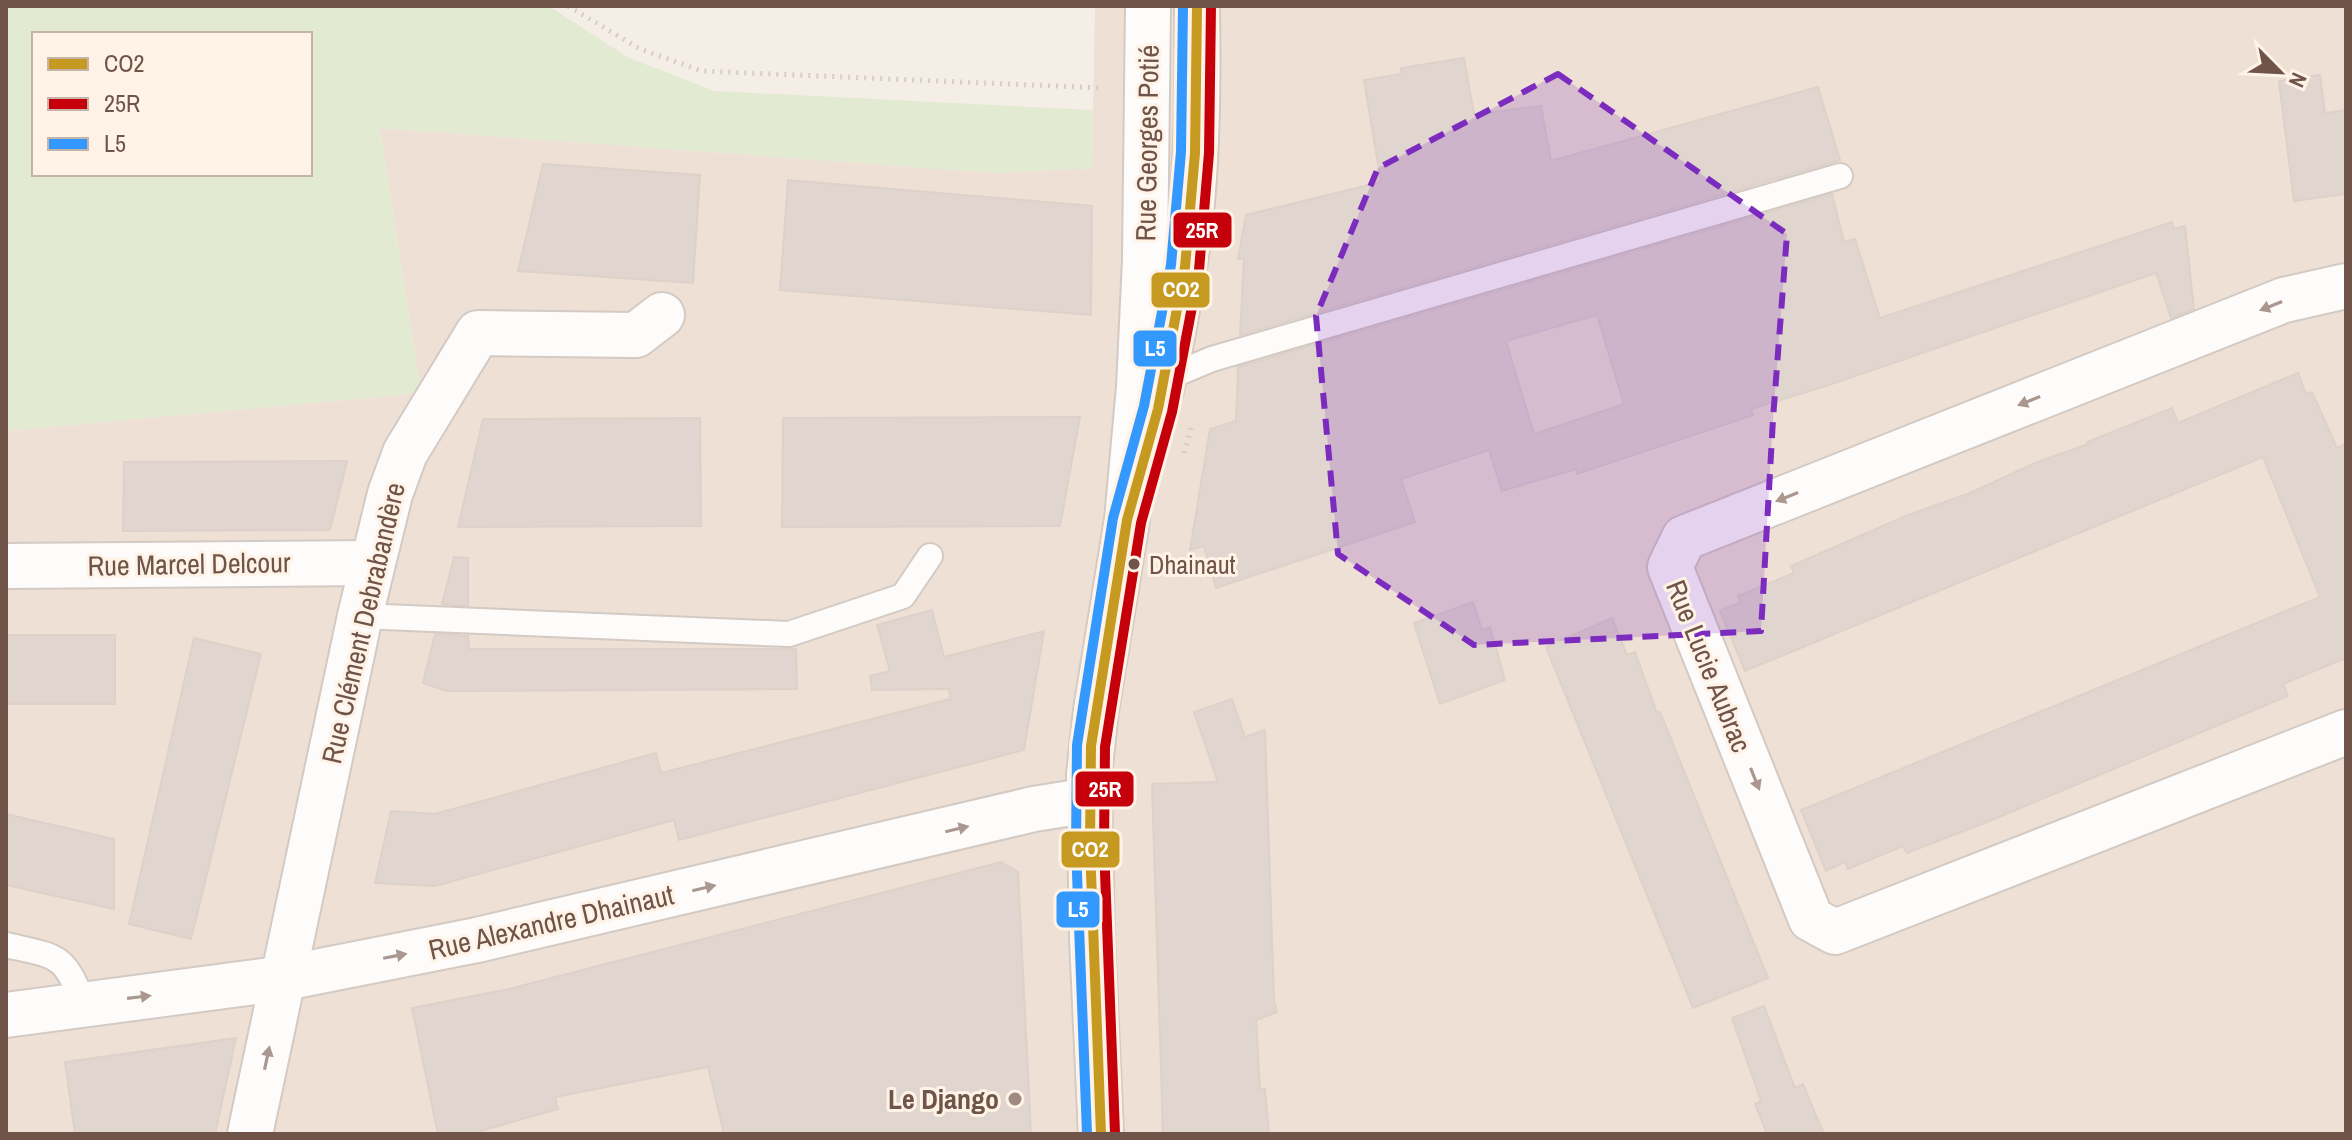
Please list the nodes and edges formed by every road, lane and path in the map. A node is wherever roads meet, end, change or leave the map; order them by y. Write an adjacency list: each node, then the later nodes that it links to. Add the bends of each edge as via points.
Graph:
1 (568, 6): 4 (path, via 640,49 702,71)
2 (1148, 6): 9 (street, Rue Georges Potié, via 1145,260)
3 (1197, 6): 9 (street, Rue Georges Potié, via 1198,102 1185,267)
4 (1102, 88)
5 (1840, 176): 8 (lane)
6 (2346, 286): 15 (street, Rue Lucie Aubrac, one-way to 15, via 2284,300 1684,538 1670,567 1811,919 1835,932)
7 (662, 315): 12 (street, Rue Clément Debrabandère, via 636,335 478,333 405,453)
8 (1212, 359): 9 (lane); 10 (path)
9 (1151, 383): 16 (street, Rue Georges Potié, via 1095,722)
10 (1182, 459)
11 (930, 556): 14 (lane, via 903,596 789,634)
12 (372, 563): 13 (street, Rue Marcel Delcour); 14 (street, Rue Clément Debrabandère)
13 (6, 566)
14 (360, 616): 18 (street, Rue Clément Debrabandère)
15 (2346, 732)
16 (1090, 800): 18 (street, Rue Alexandre Dhainaut, one-way to 16, via 477,940); 22 (street, Rue Georges Potié)
17 (6, 945): 19 (lane, via 60,961 72,973)
18 (285, 978): 19 (street, Rue Alexandre Dhainaut, one-way to 18); 21 (street, Rue Clément Debrabandère, one-way to 18)
19 (84, 1004): 20 (street, Rue Alexandre Dhainaut)
20 (6, 1015)
21 (250, 1134)
22 (1101, 1134)

